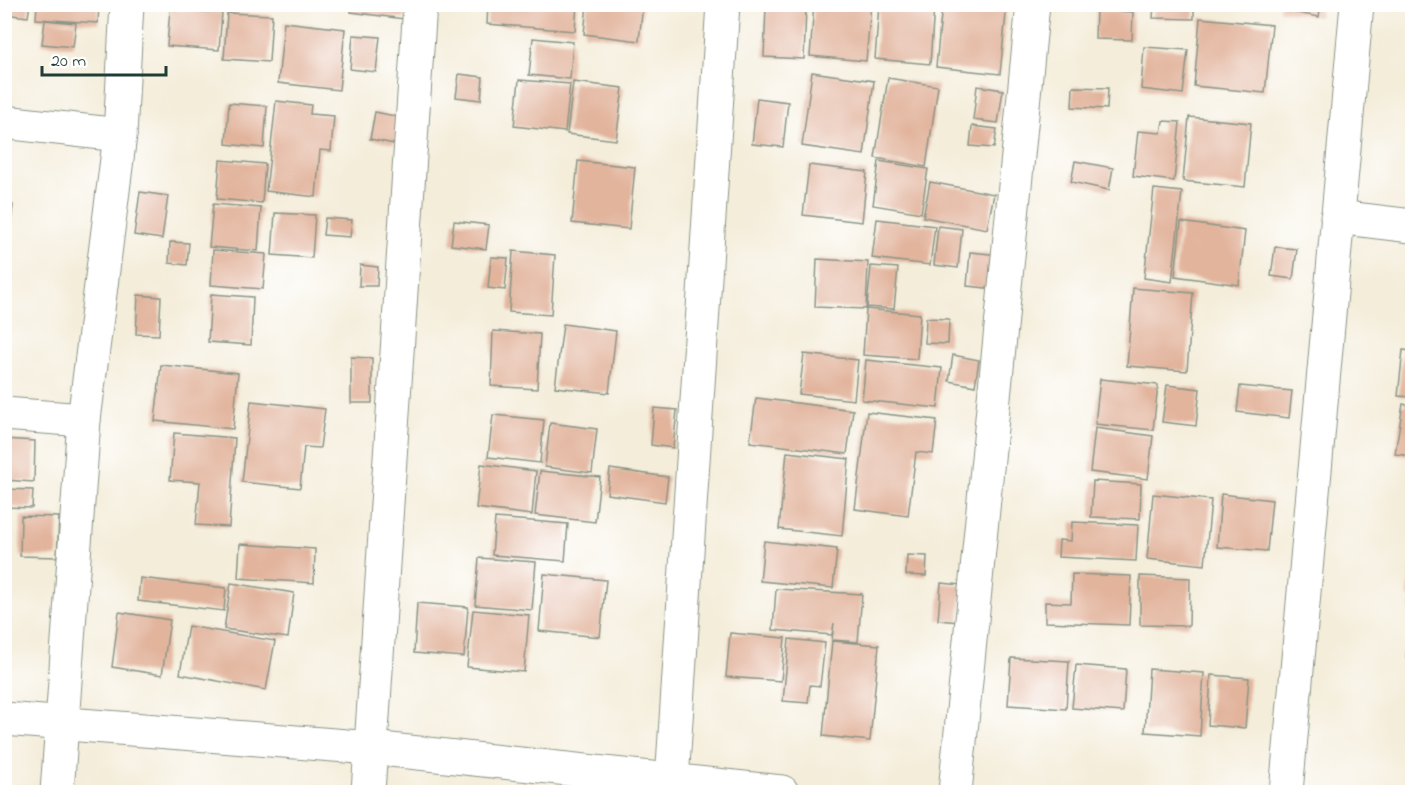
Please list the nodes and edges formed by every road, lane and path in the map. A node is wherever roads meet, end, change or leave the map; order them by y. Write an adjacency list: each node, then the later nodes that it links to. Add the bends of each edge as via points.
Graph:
1 (128, 4): 7 (street)
2 (420, 4): 14 (street)
3 (723, 4): 15 (street)
4 (1033, 4): 19 (street)
5 (1356, 4): 8 (street)
6 (4, 122): 7 (street)
7 (120, 135): 11 (street)
8 (1337, 217): 9 (street); 20 (street)
9 (1413, 226)
10 (4, 414): 11 (street)
11 (84, 420): 13 (street)
12 (4, 718): 13 (street)
13 (63, 724): 14 (street); 16 (street)
14 (372, 747): 15 (street); 17 (street)
15 (672, 781): 18 (street)
16 (57, 792)
17 (368, 792)
18 (782, 792)
19 (955, 792)
20 (1286, 792)

